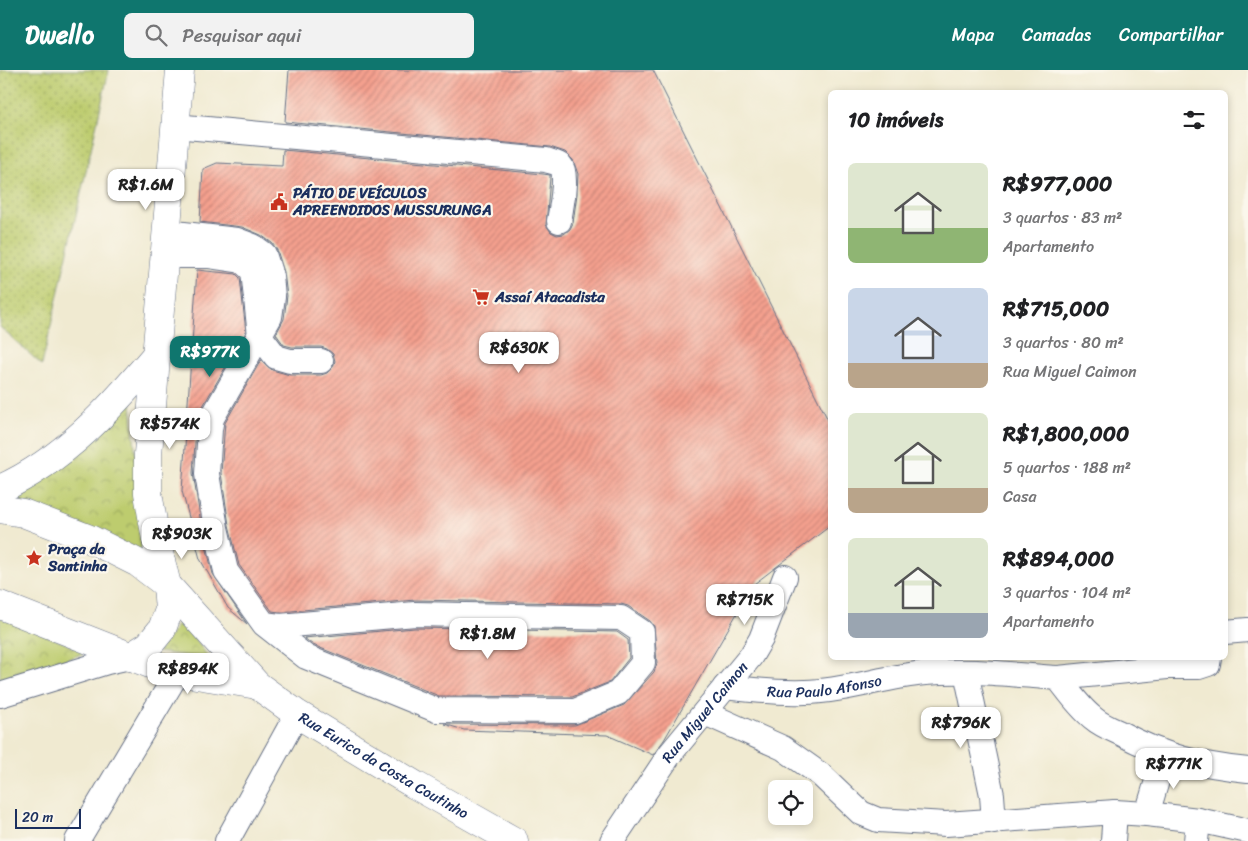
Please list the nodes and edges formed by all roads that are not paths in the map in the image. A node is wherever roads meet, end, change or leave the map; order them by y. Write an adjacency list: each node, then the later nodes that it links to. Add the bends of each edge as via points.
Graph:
1 (180, 70): 2 (main road)
2 (175, 126): 3 (street, via 546,160 557,163 565,174); 4 (main road)
3 (559, 221)
4 (165, 244): 5 (street, via 237,240 264,254 273,297 270,316); 6 (main road)
5 (260, 336): 7 (street, via 276,357 290,361); 13 (street, via 212,418 207,474 226,571)
6 (155, 356): 8 (main road, via 85,433 49,462); 11 (main road, via 148,493)
7 (321, 361)
8 (0, 489)
9 (0, 509): 11 (main road, Rua Eurico da Costa Coutinho, via 23,513 90,539 138,563)
10 (785, 577): 22 (street, Rua Miguel Caimon, via 761,639)
11 (167, 585): 16 (main road, via 169,610 162,629 149,645); 21 (main road, Rua Eurico da Costa Coutinho)
12 (0, 605): 16 (main road)
13 (264, 624): 13 (street, via 306,657 436,710 575,711 618,693 643,663 642,632 621,618 415,614 280,626)
14 (1248, 630): 15 (street)
15 (1228, 632)
16 (130, 657): 18 (main road, Rua Eurico da Costa Coutinho); 23 (street, Rua Eurico da Costa Coutinho)
17 (1209, 660): 20 (street, Rua Paulo Afonso, via 1208,664 1199,667)
18 (178, 672): 21 (main road, Rua Eurico da Costa Coutinho); 33 (street)
19 (966, 672): 20 (street, Rua Paulo Afonso); 22 (street, Rua Paulo Afonso, via 917,674 805,692); 30 (street, via 992,795)
20 (1058, 678): 26 (street, via 1094,720)
21 (257, 685): 25 (main road, Rua Eurico da Costa Coutinho)
22 (725, 687): 24 (street, Rua Miguel Caimon)
23 (0, 695)
24 (704, 713): 30 (street, via 783,748 821,775 861,813 878,820 946,824); 36 (street, Rua Miguel Caimon, via 670,754)
25 (297, 714): 34 (street); 35 (main road, Rua Eurico da Costa Coutinho)
26 (1165, 754): 27 (street); 29 (street)
27 (1248, 770)
28 (1115, 812): 29 (street); 30 (street); 37 (street)
29 (1146, 814): 31 (street)
30 (994, 822)
31 (1197, 831): 32 (street)
32 (1248, 831)
33 (77, 841)
34 (227, 841)
35 (514, 841)
36 (612, 841)
37 (1113, 841)

